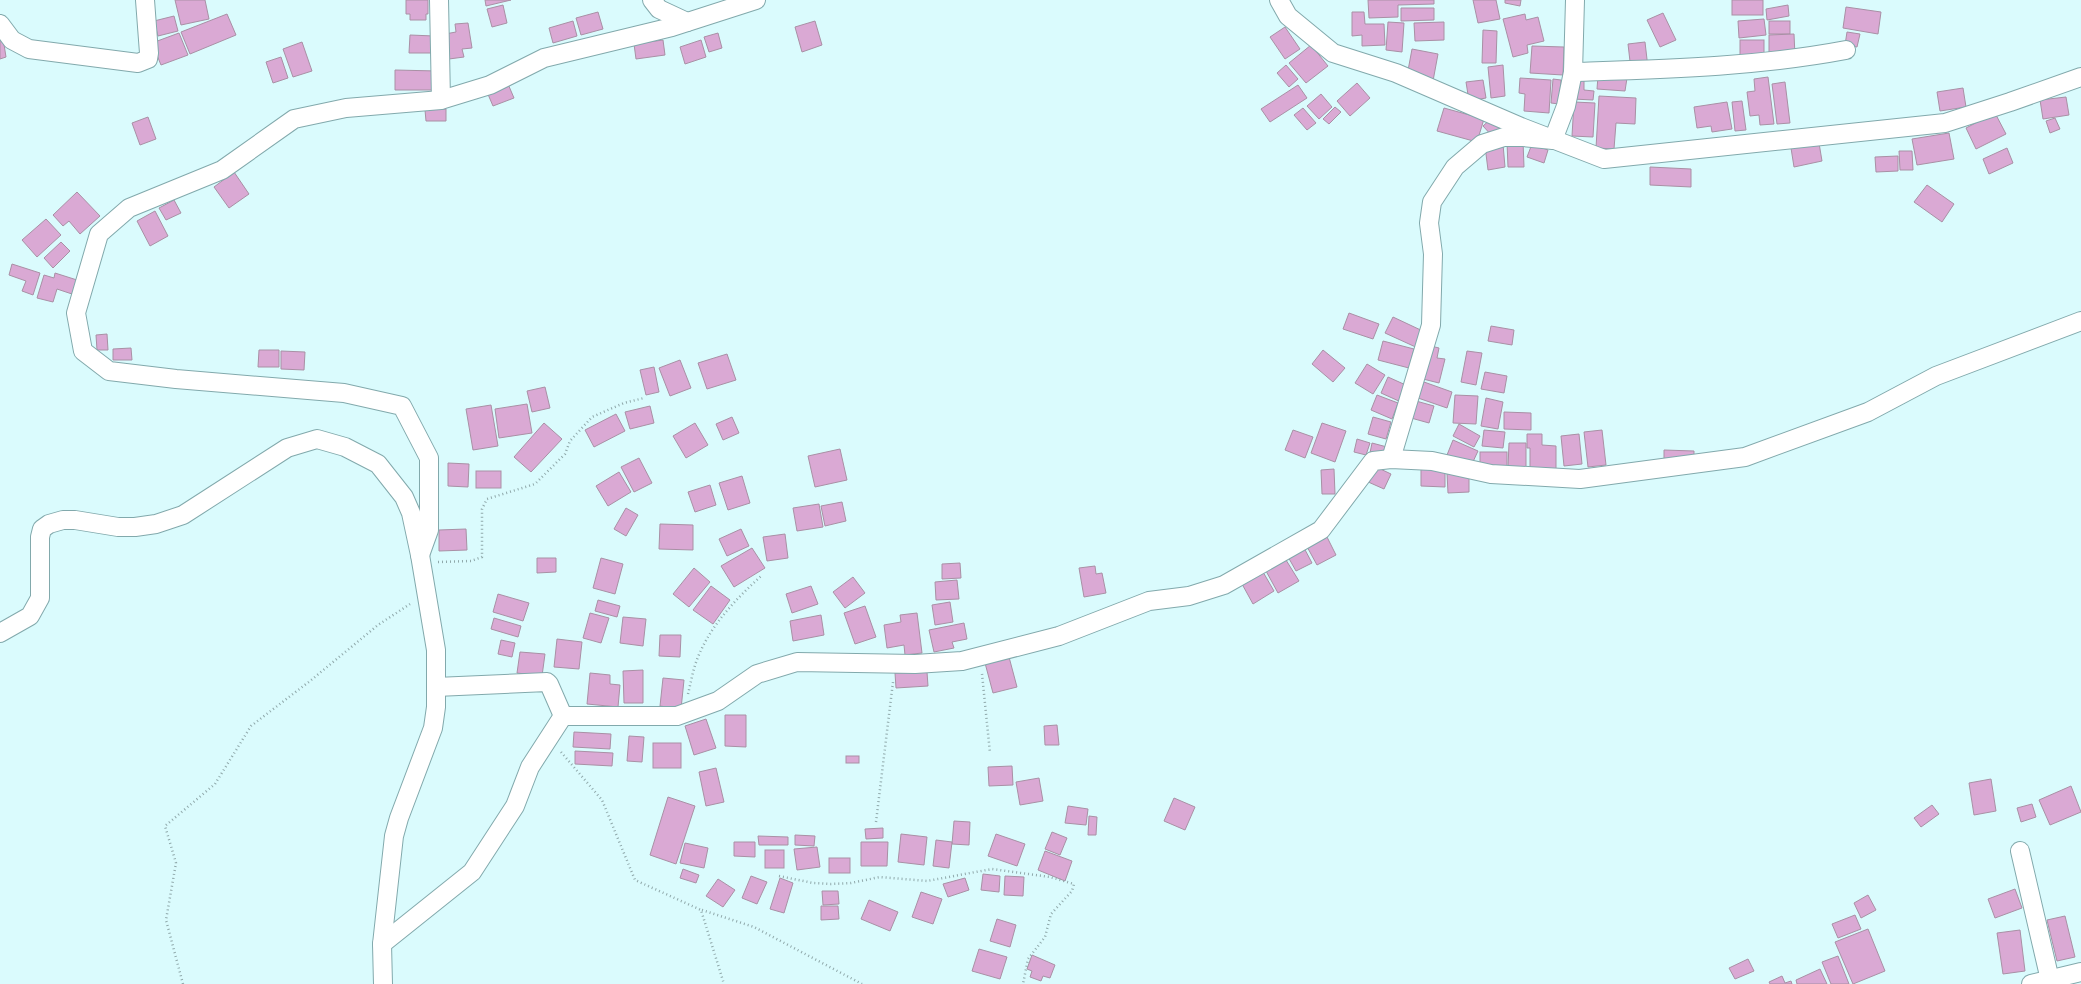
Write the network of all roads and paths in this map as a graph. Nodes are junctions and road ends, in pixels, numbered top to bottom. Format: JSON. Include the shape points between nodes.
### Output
{"nodes":[{"id":1,"x":145,"y":0,"type":"edge"},
{"id":2,"x":439,"y":0,"type":"edge"},
{"id":3,"x":652,"y":0,"type":"edge"},
{"id":4,"x":756,"y":0,"type":"edge"},
{"id":5,"x":1280,"y":0,"type":"edge"},
{"id":6,"x":1575,"y":0,"type":"edge"},
{"id":7,"x":687,"y":22,"type":"junction"},
{"id":8,"x":0,"y":24,"type":"edge"},
{"id":9,"x":1846,"y":50,"type":"dead end"},
{"id":10,"x":1574,"y":72,"type":"junction"},
{"id":11,"x":2081,"y":76,"type":"edge"},
{"id":12,"x":441,"y":100,"type":"junction"},
{"id":13,"x":1553,"y":140,"type":"junction"},
{"id":14,"x":2081,"y":321,"type":"edge"},
{"id":15,"x":644,"y":398,"type":"dead end"},
{"id":16,"x":1391,"y":459,"type":"junction"},
{"id":17,"x":421,"y":559,"type":"junction"},
{"id":18,"x":760,"y":576,"type":"dead end"},
{"id":19,"x":427,"y":593,"type":"junction"},
{"id":20,"x":0,"y":633,"type":"edge"},
{"id":21,"x":981,"y":656,"type":"junction"},
{"id":22,"x":895,"y":664,"type":"junction"},
{"id":23,"x":436,"y":687,"type":"junction"},
{"id":24,"x":683,"y":714,"type":"junction"},
{"id":25,"x":563,"y":716,"type":"junction"},
{"id":26,"x":548,"y":736,"type":"junction"},
{"id":27,"x":990,"y":753,"type":"dead end"},
{"id":28,"x":876,"y":822,"type":"dead end"},
{"id":29,"x":2020,"y":851,"type":"dead end"},
{"id":30,"x":779,"y":876,"type":"dead end"},
{"id":31,"x":701,"y":910,"type":"junction"},
{"id":32,"x":382,"y":944,"type":"junction"},
{"id":33,"x":2081,"y":972,"type":"edge"},
{"id":34,"x":2050,"y":980,"type":"junction"},
{"id":35,"x":183,"y":984,"type":"edge"},
{"id":36,"x":383,"y":984,"type":"edge"},
{"id":37,"x":724,"y":984,"type":"edge"},
{"id":38,"x":862,"y":984,"type":"edge"},
{"id":39,"x":1024,"y":984,"type":"edge"},
{"id":40,"x":2031,"y":984,"type":"edge"}],
"edges":[{"from":1,"to":8,"type":"street","via":[[149,53],[148,59],[138,63],[29,49],[12,40]]},
{"from":2,"to":12,"type":"street"},
{"from":3,"to":7,"type":"street","via":[[659,9]]},
{"from":4,"to":7,"type":"street"},
{"from":5,"to":13,"type":"street","via":[[1288,16],[1333,52],[1396,73]]},
{"from":6,"to":10,"type":"street"},
{"from":7,"to":12,"type":"street","via":[[544,58],[490,85]]},
{"from":9,"to":10,"type":"street","via":[[1771,63]]},
{"from":10,"to":13,"type":"street","via":[[1566,106]]},
{"from":11,"to":13,"type":"street","via":[[1945,123],[1604,159]]},
{"from":12,"to":17,"type":"street","via":[[346,108],[294,119],[222,170],[129,208],[99,234],[76,313],[83,351],[109,371],[344,393],[402,406],[429,458],[429,530]]},
{"from":13,"to":16,"type":"street","via":[[1504,137],[1482,144],[1455,167],[1432,202],[1429,222],[1433,254],[1431,325]]},
{"from":14,"to":16,"type":"street","via":[[1936,376],[1868,412],[1745,457],[1580,479],[1491,474],[1432,461]]},
{"from":15,"to":17,"type":"path","via":[[624,403],[592,417],[570,441],[564,454],[535,484],[487,499],[482,510],[482,557],[471,561]]},
{"from":16,"to":21,"type":"street","via":[[1373,461],[1321,530],[1224,584],[1189,596],[1149,601],[1059,636]]},
{"from":17,"to":19,"type":"street"},
{"from":17,"to":20,"type":"street","via":[[411,513],[404,497],[378,464],[345,447],[317,440],[287,448],[183,515],[156,524],[118,527],[69,520],[49,524],[42,529],[40,537],[40,598],[30,616]]},
{"from":18,"to":24,"type":"path","via":[[721,617],[706,640],[697,658]]},
{"from":19,"to":23,"type":"street","via":[[436,650]]},
{"from":19,"to":35,"type":"path","via":[[378,625],[251,726],[215,784],[165,826],[176,862],[166,920]]},
{"from":21,"to":22,"type":"street","via":[[962,660]]},
{"from":21,"to":27,"type":"path"},
{"from":22,"to":24,"type":"street","via":[[797,662],[757,674],[718,701]]},
{"from":22,"to":28,"type":"path"},
{"from":23,"to":25,"type":"street","via":[[546,682],[550,684]]},
{"from":23,"to":32,"type":"street","via":[[433,728],[394,836]]},
{"from":24,"to":25,"type":"street"},
{"from":25,"to":26,"type":"street"},
{"from":26,"to":31,"type":"path","via":[[602,800],[635,880]]},
{"from":26,"to":32,"type":"street","via":[[530,767],[515,806],[472,872]]},
{"from":29,"to":34,"type":"street"},
{"from":30,"to":39,"type":"path","via":[[831,884],[880,877],[927,881],[992,869],[1050,877],[1074,884],[1072,891],[1051,914],[1045,937],[1028,959]]},
{"from":31,"to":37,"type":"path"},
{"from":31,"to":38,"type":"path","via":[[754,927]]},
{"from":32,"to":36,"type":"street"},
{"from":33,"to":34,"type":"street"},
{"from":34,"to":40,"type":"street"}]}
